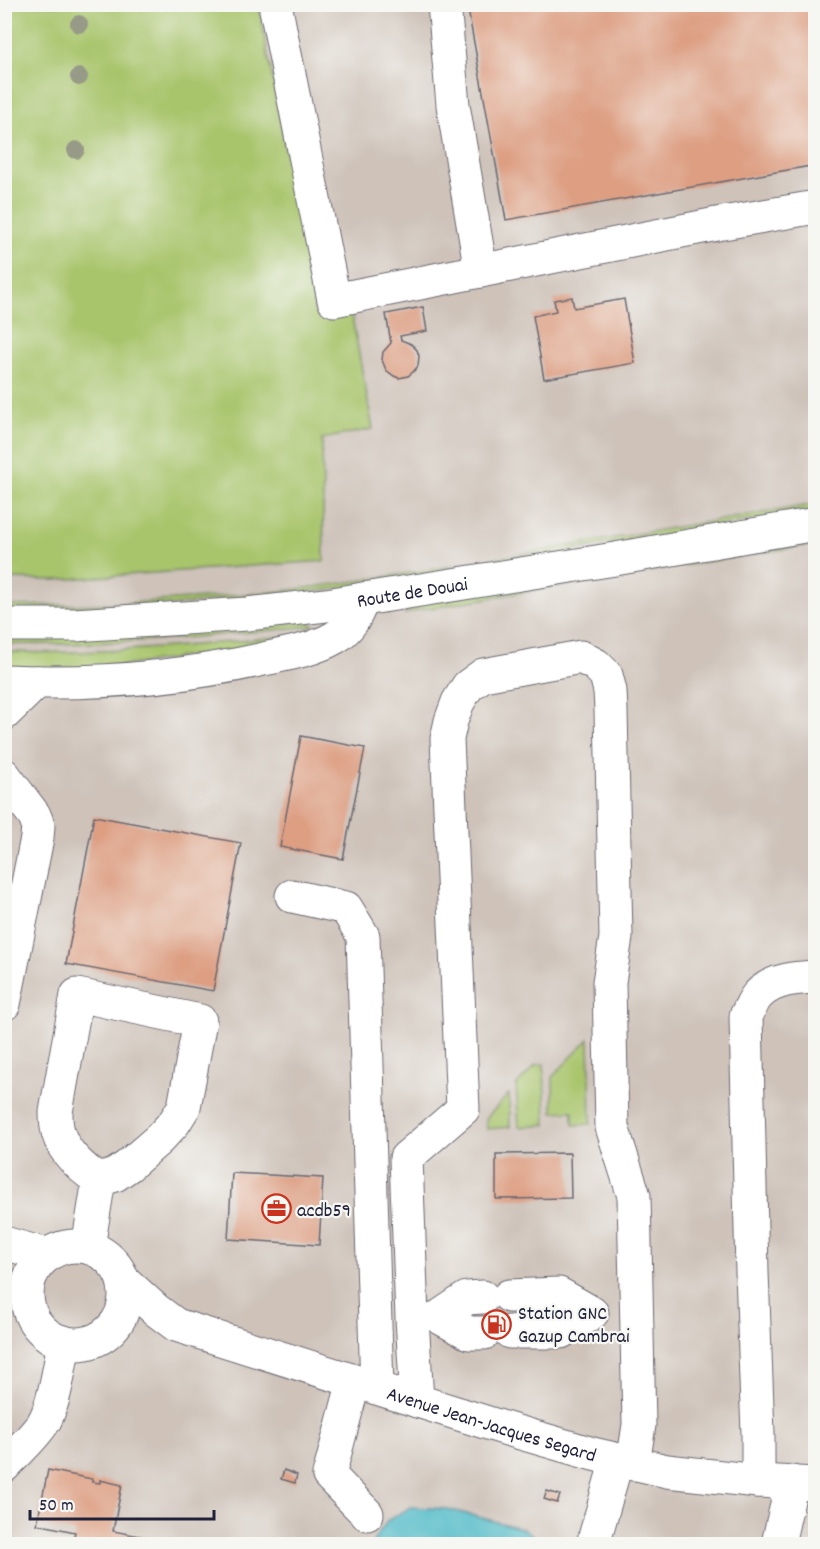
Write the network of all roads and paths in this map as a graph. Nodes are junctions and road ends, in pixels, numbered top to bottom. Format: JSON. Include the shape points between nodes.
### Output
{"nodes":[{"id":1,"x":275,"y":4,"type":"edge"},
{"id":2,"x":444,"y":4,"type":"edge"},
{"id":3,"x":816,"y":207,"type":"edge"},
{"id":4,"x":481,"y":271,"type":"junction"},
{"id":5,"x":816,"y":524,"type":"edge"},
{"id":6,"x":363,"y":599,"type":"junction"},
{"id":7,"x":4,"y":626,"type":"edge"},
{"id":8,"x":4,"y":681,"type":"edge"},
{"id":9,"x":37,"y":682,"type":"junction"},
{"id":10,"x":4,"y":714,"type":"edge"},
{"id":11,"x":4,"y":775,"type":"edge"},
{"id":12,"x":292,"y":896,"type":"dead end"},
{"id":13,"x":816,"y":977,"type":"edge"},
{"id":14,"x":4,"y":1004,"type":"edge"},
{"id":15,"x":99,"y":1180,"type":"junction"},
{"id":16,"x":4,"y":1243,"type":"edge"},
{"id":17,"x":88,"y":1247,"type":"junction"},
{"id":18,"x":46,"y":1255,"type":"junction"},
{"id":19,"x":124,"y":1281,"type":"junction"},
{"id":20,"x":16,"y":1284,"type":"edge"},
{"id":21,"x":637,"y":1315,"type":"junction"},
{"id":22,"x":425,"y":1318,"type":"junction"},
{"id":23,"x":176,"y":1325,"type":"junction"},
{"id":24,"x":106,"y":1334,"type":"junction"},
{"id":25,"x":64,"y":1342,"type":"junction"},
{"id":26,"x":365,"y":1385,"type":"junction"},
{"id":27,"x":417,"y":1401,"type":"junction"},
{"id":28,"x":625,"y":1462,"type":"junction"},
{"id":29,"x":4,"y":1466,"type":"edge"},
{"id":30,"x":758,"y":1480,"type":"junction"},
{"id":31,"x":804,"y":1483,"type":"edge"},
{"id":32,"x":367,"y":1514,"type":"dead end"},
{"id":33,"x":593,"y":1545,"type":"edge"},
{"id":34,"x":778,"y":1545,"type":"edge"}],
"edges":[{"from":1,"to":4,"type":"street","via":[[334,300]]},
{"from":2,"to":4,"type":"street","via":[[453,105]]},
{"from":3,"to":4,"type":"street"},
{"from":5,"to":6,"type":"street","name":"Route de Douai"},
{"from":6,"to":7,"type":"street","name":"Route de Douai","via":[[247,614]]},
{"from":6,"to":9,"type":"street","via":[[351,625],[343,632],[315,646],[285,654],[174,675]]},
{"from":8,"to":9,"type":"street"},
{"from":9,"to":10,"type":"street"},
{"from":11,"to":14,"type":"street","via":[[38,825]]},
{"from":12,"to":26,"type":"street","via":[[346,909],[363,936]]},
{"from":13,"to":30,"type":"street","via":[[790,978],[769,987],[758,995],[746,1016]]},
{"from":15,"to":15,"type":"street","via":[[128,1166],[174,1123],[183,1107],[200,1021],[77,995],[56,1112],[57,1129],[74,1158]]},
{"from":15,"to":17,"type":"street"},
{"from":16,"to":18,"type":"street"},
{"from":17,"to":18,"type":"street","via":[[67,1246]]},
{"from":17,"to":19,"type":"street","via":[[113,1262]]},
{"from":18,"to":20,"type":"street","via":[[33,1272]]},
{"from":19,"to":23,"type":"street","name":"Avenue Jean-Jacques Segard"},
{"from":19,"to":24,"type":"street","via":[[123,1310]]},
{"from":20,"to":25,"type":"street","via":[[39,1327]]},
{"from":21,"to":22,"type":"street","via":[[497,1315],[469,1333]]},
{"from":21,"to":22,"type":"street","via":[[633,1196],[612,1127],[609,981],[616,937],[610,691],[606,675],[581,657],[483,675],[468,686],[451,721],[447,739],[463,1109],[406,1158]]},
{"from":21,"to":28,"type":"street","via":[[639,1425]]},
{"from":22,"to":27,"type":"street"},
{"from":23,"to":24,"type":"street","name":"Avenue Jean-Jacques Segard"},
{"from":23,"to":26,"type":"street","name":"Avenue Jean-Jacques Segard"},
{"from":24,"to":25,"type":"street","via":[[86,1343]]},
{"from":25,"to":29,"type":"street","via":[[45,1420]]},
{"from":26,"to":27,"type":"street","name":"Avenue Jean-Jacques Segard"},
{"from":26,"to":32,"type":"street","via":[[329,1474]]},
{"from":27,"to":28,"type":"street","name":"Avenue Jean-Jacques Segard"},
{"from":28,"to":30,"type":"street","name":"Avenue Jean-Jacques Segard","via":[[667,1471]]},
{"from":28,"to":33,"type":"street"},
{"from":30,"to":31,"type":"street","name":"Avenue Jean-Jacques Segard"},
{"from":31,"to":34,"type":"street"}]}
